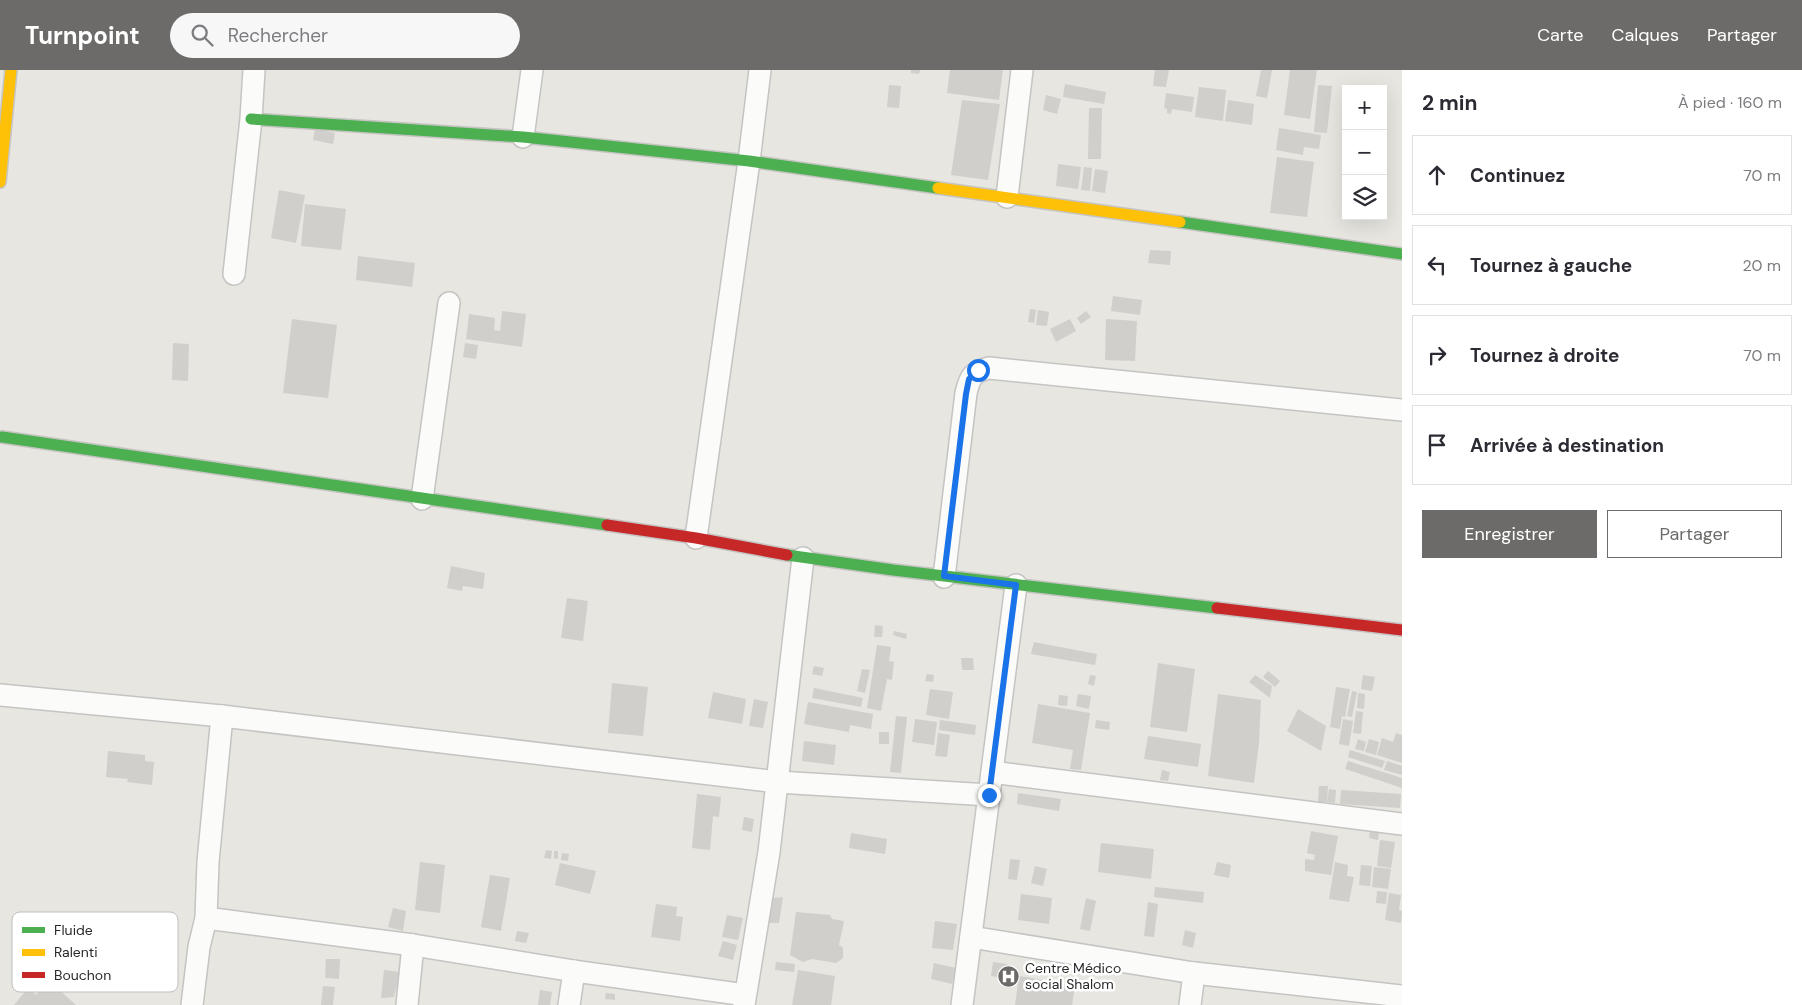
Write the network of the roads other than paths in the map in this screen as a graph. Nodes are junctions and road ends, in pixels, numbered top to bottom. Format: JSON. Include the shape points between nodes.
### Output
{"nodes":[{"id":1,"x":11,"y":70,"type":"edge"},
{"id":2,"x":254,"y":70,"type":"edge"},
{"id":3,"x":532,"y":70,"type":"edge"},
{"id":4,"x":760,"y":70,"type":"edge"},
{"id":5,"x":1022,"y":70,"type":"edge"},
{"id":6,"x":251,"y":119,"type":"junction"},
{"id":7,"x":523,"y":137,"type":"junction"},
{"id":8,"x":749,"y":161,"type":"junction"},
{"id":9,"x":0,"y":182,"type":"edge"},
{"id":10,"x":1007,"y":197,"type":"junction"},
{"id":11,"x":1402,"y":254,"type":"edge"},
{"id":12,"x":234,"y":274,"type":"dead end"},
{"id":13,"x":450,"y":302,"type":"dead end"},
{"id":14,"x":1402,"y":410,"type":"edge"},
{"id":15,"x":2,"y":436,"type":"edge"},
{"id":16,"x":422,"y":499,"type":"junction"},
{"id":17,"x":696,"y":538,"type":"junction"},
{"id":18,"x":803,"y":558,"type":"junction"},
{"id":19,"x":944,"y":576,"type":"junction"},
{"id":20,"x":1016,"y":585,"type":"junction"},
{"id":21,"x":1402,"y":630,"type":"edge"},
{"id":22,"x":0,"y":695,"type":"edge"},
{"id":23,"x":222,"y":716,"type":"junction"},
{"id":24,"x":992,"y":772,"type":"junction"},
{"id":25,"x":778,"y":782,"type":"junction"},
{"id":26,"x":989,"y":795,"type":"junction"},
{"id":27,"x":1402,"y":824,"type":"edge"},
{"id":28,"x":206,"y":918,"type":"junction"},
{"id":29,"x":971,"y":937,"type":"junction"},
{"id":30,"x":413,"y":946,"type":"junction"},
{"id":31,"x":574,"y":971,"type":"junction"},
{"id":32,"x":1194,"y":973,"type":"junction"},
{"id":33,"x":1402,"y":996,"type":"edge"},
{"id":34,"x":744,"y":1000,"type":"edge"},
{"id":35,"x":192,"y":1005,"type":"edge"},
{"id":36,"x":407,"y":1005,"type":"edge"},
{"id":37,"x":570,"y":1005,"type":"edge"},
{"id":38,"x":962,"y":1005,"type":"edge"},
{"id":39,"x":1190,"y":1005,"type":"edge"}],
"edges":[{"from":1,"to":9,"type":"street"},
{"from":2,"to":6,"type":"street"},
{"from":3,"to":7,"type":"street"},
{"from":4,"to":8,"type":"street"},
{"from":5,"to":10,"type":"street"},
{"from":6,"to":7,"type":"street"},
{"from":6,"to":12,"type":"street"},
{"from":7,"to":8,"type":"street"},
{"from":8,"to":10,"type":"street"},
{"from":8,"to":17,"type":"street"},
{"from":10,"to":11,"type":"street"},
{"from":13,"to":16,"type":"street"},
{"from":14,"to":19,"type":"street","via":[[998,368],[978,370],[969,379],[966,394]]},
{"from":15,"to":16,"type":"street"},
{"from":16,"to":17,"type":"street"},
{"from":17,"to":18,"type":"street"},
{"from":18,"to":19,"type":"street"},
{"from":18,"to":25,"type":"street"},
{"from":19,"to":20,"type":"street"},
{"from":20,"to":21,"type":"street"},
{"from":20,"to":24,"type":"street"},
{"from":22,"to":23,"type":"street"},
{"from":23,"to":25,"type":"street"},
{"from":23,"to":28,"type":"street"},
{"from":24,"to":26,"type":"street"},
{"from":24,"to":27,"type":"street"},
{"from":25,"to":26,"type":"street"},
{"from":25,"to":34,"type":"street"},
{"from":26,"to":29,"type":"street"},
{"from":28,"to":30,"type":"street"},
{"from":28,"to":35,"type":"street"},
{"from":29,"to":32,"type":"street"},
{"from":29,"to":38,"type":"street"},
{"from":30,"to":31,"type":"street"},
{"from":30,"to":36,"type":"street"},
{"from":31,"to":34,"type":"street"},
{"from":31,"to":37,"type":"street"},
{"from":32,"to":33,"type":"street"},
{"from":32,"to":39,"type":"street"}]}
